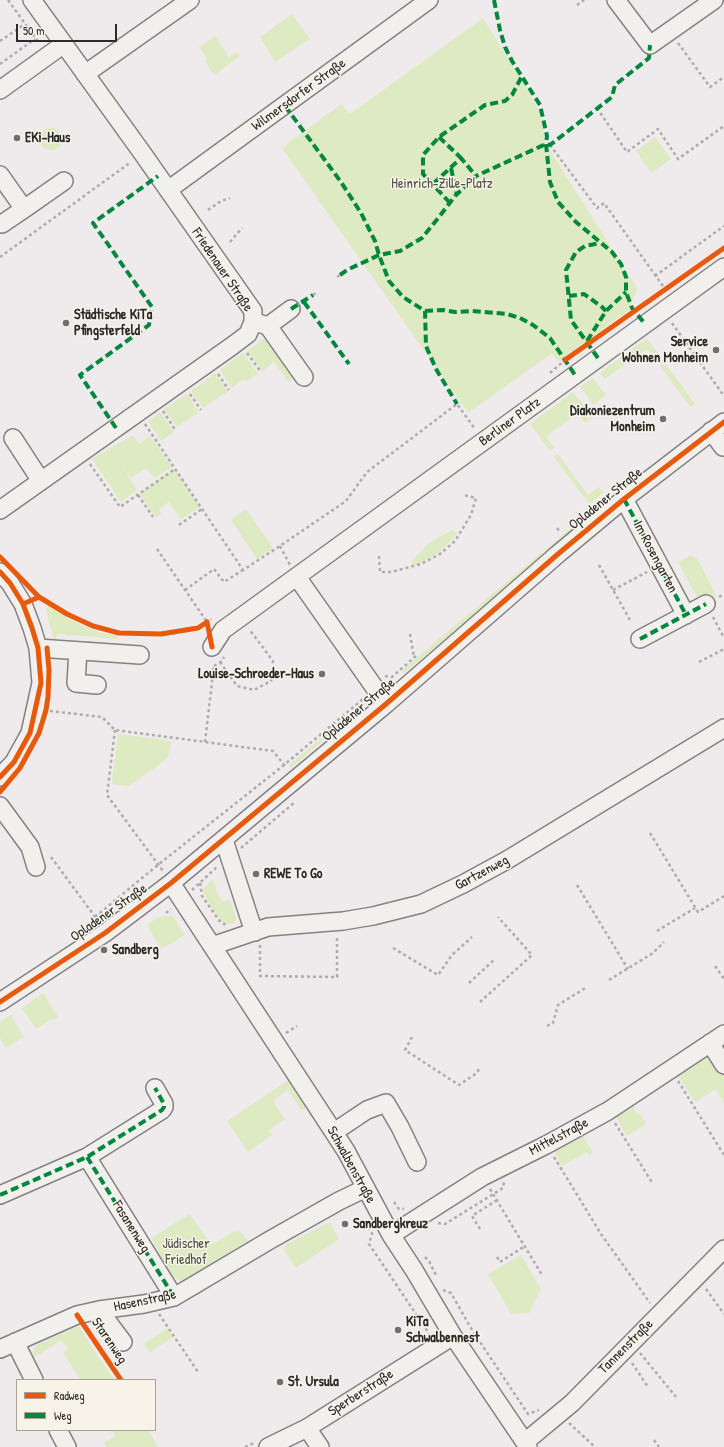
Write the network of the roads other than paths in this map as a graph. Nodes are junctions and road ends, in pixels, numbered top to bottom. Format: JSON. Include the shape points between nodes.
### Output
{"nodes":[{"id":1,"x":32,"y":0,"type":"edge"},
{"id":2,"x":190,"y":0,"type":"edge"},
{"id":3,"x":430,"y":0,"type":"edge"},
{"id":4,"x":616,"y":0,"type":"edge"},
{"id":5,"x":714,"y":0,"type":"edge"},
{"id":6,"x":64,"y":44,"type":"junction"},
{"id":7,"x":85,"y":74,"type":"junction"},
{"id":8,"x":0,"y":90,"type":"edge"},
{"id":9,"x":0,"y":175,"type":"edge"},
{"id":10,"x":64,"y":181,"type":"dead end"},
{"id":11,"x":168,"y":190,"type":"junction"},
{"id":12,"x":24,"y":209,"type":"junction"},
{"id":13,"x":2,"y":224,"type":"dead end"},
{"id":14,"x":724,"y":267,"type":"edge"},
{"id":15,"x":291,"y":309,"type":"dead end"},
{"id":16,"x":261,"y":324,"type":"junction"},
{"id":17,"x":304,"y":377,"type":"dead end"},
{"id":18,"x":717,"y":426,"type":"edge"},
{"id":19,"x":12,"y":438,"type":"dead end"},
{"id":20,"x":724,"y":447,"type":"edge"},
{"id":21,"x":41,"y":482,"type":"junction"},
{"id":22,"x":624,"y":499,"type":"junction"},
{"id":23,"x":0,"y":510,"type":"edge"},
{"id":24,"x":0,"y":572,"type":"edge"},
{"id":25,"x":297,"y":576,"type":"junction"},
{"id":26,"x":706,"y":604,"type":"dead end"},
{"id":27,"x":686,"y":615,"type":"junction"},
{"id":28,"x":640,"y":640,"type":"dead end"},
{"id":29,"x":38,"y":648,"type":"junction"},
{"id":30,"x":78,"y":651,"type":"junction"},
{"id":31,"x":219,"y":651,"type":"road end"},
{"id":32,"x":140,"y":655,"type":"dead end"},
{"id":33,"x":97,"y":685,"type":"dead end"},
{"id":34,"x":386,"y":704,"type":"junction"},
{"id":35,"x":724,"y":728,"type":"edge"},
{"id":36,"x":0,"y":777,"type":"edge"},
{"id":37,"x":0,"y":806,"type":"edge"},
{"id":38,"x":224,"y":840,"type":"junction"},
{"id":39,"x":36,"y":867,"type":"dead end"},
{"id":40,"x":171,"y":883,"type":"junction"},
{"id":41,"x":255,"y":932,"type":"junction"},
{"id":42,"x":212,"y":946,"type":"junction"},
{"id":43,"x":0,"y":1002,"type":"edge"},
{"id":44,"x":717,"y":1038,"type":"edge"},
{"id":45,"x":724,"y":1065,"type":"edge"},
{"id":46,"x":155,"y":1088,"type":"dead end"},
{"id":47,"x":334,"y":1132,"type":"junction"},
{"id":48,"x":87,"y":1157,"type":"junction"},
{"id":49,"x":417,"y":1162,"type":"dead end"},
{"id":50,"x":366,"y":1188,"type":"junction"},
{"id":51,"x":0,"y":1195,"type":"edge"},
{"id":52,"x":390,"y":1235,"type":"junction"},
{"id":53,"x":724,"y":1249,"type":"edge"},
{"id":54,"x":174,"y":1297,"type":"junction"},
{"id":55,"x":99,"y":1310,"type":"junction"},
{"id":56,"x":453,"y":1336,"type":"junction"},
{"id":57,"x":15,"y":1342,"type":"junction"},
{"id":58,"x":122,"y":1342,"type":"dead end"},
{"id":59,"x":0,"y":1349,"type":"edge"},
{"id":60,"x":34,"y":1379,"type":"edge"},
{"id":61,"x":308,"y":1428,"type":"junction"},
{"id":62,"x":59,"y":1431,"type":"edge"},
{"id":63,"x":527,"y":1445,"type":"edge"},
{"id":64,"x":67,"y":1447,"type":"edge"},
{"id":65,"x":268,"y":1447,"type":"edge"},
{"id":66,"x":320,"y":1447,"type":"edge"}],
"edges":[{"from":1,"to":6,"type":"street","name":"Friedenauer Straße"},
{"from":2,"to":7,"type":"street"},
{"from":3,"to":11,"type":"street","name":"Wilmersdorfer Straße"},
{"from":4,"to":5,"type":"street","via":[[650,45],[669,31],[698,20]]},
{"from":6,"to":7,"type":"street","name":"Friedenauer Straße"},
{"from":6,"to":8,"type":"street"},
{"from":7,"to":11,"type":"street","name":"Friedenauer Straße"},
{"from":9,"to":12,"type":"street"},
{"from":10,"to":12,"type":"street"},
{"from":11,"to":16,"type":"street","name":"Friedenauer Straße"},
{"from":12,"to":13,"type":"street"},
{"from":14,"to":25,"type":"street","name":"Berliner Platz"},
{"from":15,"to":16,"type":"street"},
{"from":16,"to":17,"type":"street"},
{"from":16,"to":21,"type":"street","name":"Friedenauer Straße"},
{"from":18,"to":20,"type":"street"},
{"from":18,"to":22,"type":"street","name":"Opladener Straße"},
{"from":19,"to":21,"type":"street"},
{"from":21,"to":23,"type":"street","name":"Friedenauer Straße"},
{"from":22,"to":27,"type":"street","name":"Im Rosengarten"},
{"from":22,"to":34,"type":"street","name":"Opladener Straße"},
{"from":24,"to":29,"type":"street","via":[[28,598]]},
{"from":25,"to":31,"type":"street","name":"Berliner Platz","via":[[223,630]]},
{"from":25,"to":34,"type":"street"},
{"from":26,"to":27,"type":"street"},
{"from":27,"to":28,"type":"street"},
{"from":29,"to":30,"type":"street"},
{"from":29,"to":36,"type":"street","via":[[40,683],[30,733],[14,762]]},
{"from":30,"to":32,"type":"street"},
{"from":30,"to":33,"type":"street","via":[[70,683]]},
{"from":34,"to":38,"type":"street","name":"Opladener Straße"},
{"from":35,"to":41,"type":"street","name":"Gartzenweg","via":[[507,860],[420,904],[338,922],[268,927]]},
{"from":37,"to":39,"type":"street","via":[[30,847]]},
{"from":38,"to":40,"type":"street","name":"Opladener Straße"},
{"from":38,"to":41,"type":"street"},
{"from":40,"to":42,"type":"street","name":"Schwalbenstraße"},
{"from":40,"to":43,"type":"street","name":"Opladener Straße","via":[[106,931]]},
{"from":41,"to":42,"type":"street","name":"Gartzenweg"},
{"from":42,"to":47,"type":"street","name":"Schwalbenstraße"},
{"from":44,"to":45,"type":"street"},
{"from":44,"to":52,"type":"street","name":"Mittelstraße","via":[[608,1111],[482,1177]]},
{"from":46,"to":48,"type":"street","via":[[164,1104],[162,1110]]},
{"from":47,"to":49,"type":"street","via":[[368,1110],[386,1103]]},
{"from":47,"to":50,"type":"street","name":"Schwalbenstraße"},
{"from":48,"to":51,"type":"street"},
{"from":48,"to":54,"type":"street","name":"Fasanenweg"},
{"from":50,"to":52,"type":"street","name":"Schwalbenstraße"},
{"from":50,"to":54,"type":"street","name":"Hasenstraße","via":[[270,1240]]},
{"from":52,"to":56,"type":"street","name":"Schwalbenstraße"},
{"from":53,"to":63,"type":"street","name":"Tannenstraße"},
{"from":54,"to":55,"type":"street","name":"Hasenstraße"},
{"from":55,"to":57,"type":"street","name":"Hasenstraße","via":[[77,1315]]},
{"from":55,"to":58,"type":"street"},
{"from":56,"to":61,"type":"street","name":"Sperberstraße"},
{"from":56,"to":63,"type":"street","name":"Schwalbenstraße"},
{"from":57,"to":59,"type":"street","name":"Hasenstraße"},
{"from":57,"to":60,"type":"street"},
{"from":61,"to":65,"type":"street","name":"Sperberstraße"},
{"from":61,"to":66,"type":"street"},
{"from":62,"to":64,"type":"street"}]}
